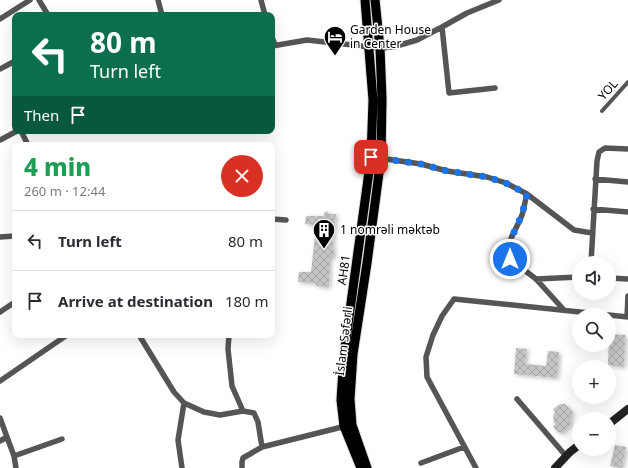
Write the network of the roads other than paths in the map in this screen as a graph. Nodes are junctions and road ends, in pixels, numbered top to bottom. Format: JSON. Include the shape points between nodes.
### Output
{"nodes":[{"id":1,"x":30,"y":0,"type":"edge"},
{"id":2,"x":39,"y":0,"type":"edge"},
{"id":3,"x":158,"y":0,"type":"edge"},
{"id":4,"x":261,"y":0,"type":"edge"},
{"id":5,"x":365,"y":0,"type":"edge"},
{"id":6,"x":375,"y":0,"type":"edge"},
{"id":7,"x":499,"y":0,"type":"edge"},
{"id":8,"x":46,"y":12,"type":"edge"},
{"id":9,"x":161,"y":12,"type":"edge"},
{"id":10,"x":264,"y":12,"type":"edge"},
{"id":11,"x":0,"y":19,"type":"edge"},
{"id":12,"x":442,"y":27,"type":"junction"},
{"id":13,"x":275,"y":46,"type":"edge"},
{"id":14,"x":370,"y":48,"type":"junction"},
{"id":15,"x":380,"y":48,"type":"junction"},
{"id":16,"x":12,"y":63,"type":"edge"},
{"id":17,"x":0,"y":68,"type":"edge"},
{"id":18,"x":628,"y":82,"type":"edge"},
{"id":19,"x":495,"y":88,"type":"dead end"},
{"id":20,"x":602,"y":111,"type":"dead end"},
{"id":21,"x":12,"y":133,"type":"edge"},
{"id":22,"x":0,"y":139,"type":"edge"},
{"id":23,"x":628,"y":150,"type":"edge"},
{"id":24,"x":371,"y":157,"type":"junction"},
{"id":25,"x":381,"y":158,"type":"junction"},
{"id":26,"x":595,"y":179,"type":"junction"},
{"id":27,"x":628,"y":182,"type":"edge"},
{"id":28,"x":527,"y":194,"type":"junction"},
{"id":29,"x":593,"y":209,"type":"junction"},
{"id":30,"x":628,"y":212,"type":"edge"},
{"id":31,"x":275,"y":219,"type":"edge"},
{"id":32,"x":286,"y":220,"type":"dead end"},
{"id":33,"x":592,"y":233,"type":"junction"},
{"id":34,"x":12,"y":236,"type":"edge"},
{"id":35,"x":0,"y":237,"type":"edge"},
{"id":36,"x":591,"y":256,"type":"edge"},
{"id":37,"x":572,"y":277,"type":"edge"},
{"id":38,"x":616,"y":278,"type":"edge"},
{"id":39,"x":536,"y":279,"type":"junction"},
{"id":40,"x":628,"y":279,"type":"edge"},
{"id":41,"x":628,"y":296,"type":"edge"},
{"id":42,"x":12,"y":304,"type":"edge"},
{"id":43,"x":564,"y":310,"type":"junction"},
{"id":44,"x":0,"y":312,"type":"edge"},
{"id":45,"x":628,"y":317,"type":"edge"},
{"id":46,"x":63,"y":338,"type":"edge"},
{"id":47,"x":141,"y":338,"type":"edge"},
{"id":48,"x":229,"y":338,"type":"edge"},
{"id":49,"x":0,"y":381,"type":"edge"},
{"id":50,"x":518,"y":399,"type":"dead end"},
{"id":51,"x":184,"y":403,"type":"junction"},
{"id":52,"x":628,"y":409,"type":"edge"},
{"id":53,"x":243,"y":411,"type":"junction"},
{"id":54,"x":0,"y":418,"type":"edge"},
{"id":55,"x":616,"y":418,"type":"edge"},
{"id":56,"x":348,"y":426,"type":"junction"},
{"id":57,"x":7,"y":437,"type":"junction"},
{"id":58,"x":62,"y":439,"type":"dead end"},
{"id":59,"x":0,"y":440,"type":"edge"},
{"id":60,"x":262,"y":447,"type":"junction"},
{"id":61,"x":464,"y":447,"type":"junction"},
{"id":62,"x":572,"y":451,"type":"edge"},
{"id":63,"x":14,"y":456,"type":"junction"},
{"id":64,"x":566,"y":456,"type":"junction"},
{"id":65,"x":421,"y":463,"type":"dead end"},
{"id":66,"x":16,"y":468,"type":"edge"},
{"id":67,"x":182,"y":468,"type":"edge"},
{"id":68,"x":242,"y":468,"type":"edge"},
{"id":69,"x":360,"y":468,"type":"edge"},
{"id":70,"x":367,"y":468,"type":"edge"},
{"id":71,"x":476,"y":468,"type":"edge"},
{"id":72,"x":555,"y":468,"type":"edge"}],
"edges":[{"from":1,"to":11,"type":"street"},
{"from":2,"to":8,"type":"street"},
{"from":3,"to":9,"type":"street"},
{"from":4,"to":10,"type":"street"},
{"from":5,"to":14,"type":"highway","name":"AH81"},
{"from":6,"to":15,"type":"highway","name":"İslam Səfərli"},
{"from":7,"to":12,"type":"street","via":[[467,12]]},
{"from":12,"to":15,"type":"street","via":[[417,40]]},
{"from":12,"to":19,"type":"street","via":[[449,93]]},
{"from":13,"to":14,"type":"street","via":[[307,40]]},
{"from":14,"to":15,"type":"street"},
{"from":14,"to":24,"type":"highway","name":"AH81","via":[[374,100]]},
{"from":15,"to":25,"type":"highway","name":"İslam Səfərli"},
{"from":16,"to":17,"type":"street"},
{"from":18,"to":20,"type":"street","name":"YOL"},
{"from":21,"to":22,"type":"street"},
{"from":23,"to":26,"type":"street","via":[[602,149],[599,152]]},
{"from":24,"to":25,"type":"street"},
{"from":24,"to":56,"type":"highway","name":"AH81","via":[[344,354],[341,400]]},
{"from":25,"to":28,"type":"street","via":[[487,177]]},
{"from":25,"to":56,"type":"highway","name":"İslam Səfərli","via":[[353,354]]},
{"from":26,"to":27,"type":"street"},
{"from":26,"to":29,"type":"street"},
{"from":28,"to":33,"type":"street","via":[[574,230]]},
{"from":28,"to":39,"type":"street","via":[[522,216],[509,241],[508,251],[510,259]]},
{"from":29,"to":30,"type":"street"},
{"from":29,"to":33,"type":"street"},
{"from":31,"to":32,"type":"street"},
{"from":33,"to":36,"type":"street"},
{"from":34,"to":35,"type":"street"},
{"from":37,"to":39,"type":"street"},
{"from":38,"to":40,"type":"street"},
{"from":39,"to":43,"type":"street"},
{"from":41,"to":45,"type":"street"},
{"from":42,"to":44,"type":"street"},
{"from":43,"to":45,"type":"street"},
{"from":43,"to":61,"type":"street","via":[[454,299],[433,335],[426,357],[427,377]]},
{"from":46,"to":49,"type":"street"},
{"from":47,"to":51,"type":"street","via":[[174,392]]},
{"from":48,"to":53,"type":"street","via":[[232,386]]},
{"from":50,"to":64,"type":"street"},
{"from":51,"to":53,"type":"street","via":[[220,416]]},
{"from":51,"to":67,"type":"street","via":[[178,440]]},
{"from":52,"to":55,"type":"main road"},
{"from":53,"to":60,"type":"street","via":[[254,413]]},
{"from":54,"to":57,"type":"street"},
{"from":56,"to":60,"type":"street"},
{"from":56,"to":69,"type":"highway","name":"AH81"},
{"from":56,"to":70,"type":"highway","name":"İslam Səfərli"},
{"from":57,"to":59,"type":"street"},
{"from":57,"to":63,"type":"street"},
{"from":58,"to":63,"type":"street"},
{"from":60,"to":68,"type":"street","via":[[243,458]]},
{"from":61,"to":65,"type":"street"},
{"from":61,"to":71,"type":"street"},
{"from":62,"to":64,"type":"main road"},
{"from":63,"to":66,"type":"street"},
{"from":64,"to":72,"type":"main road"}]}
